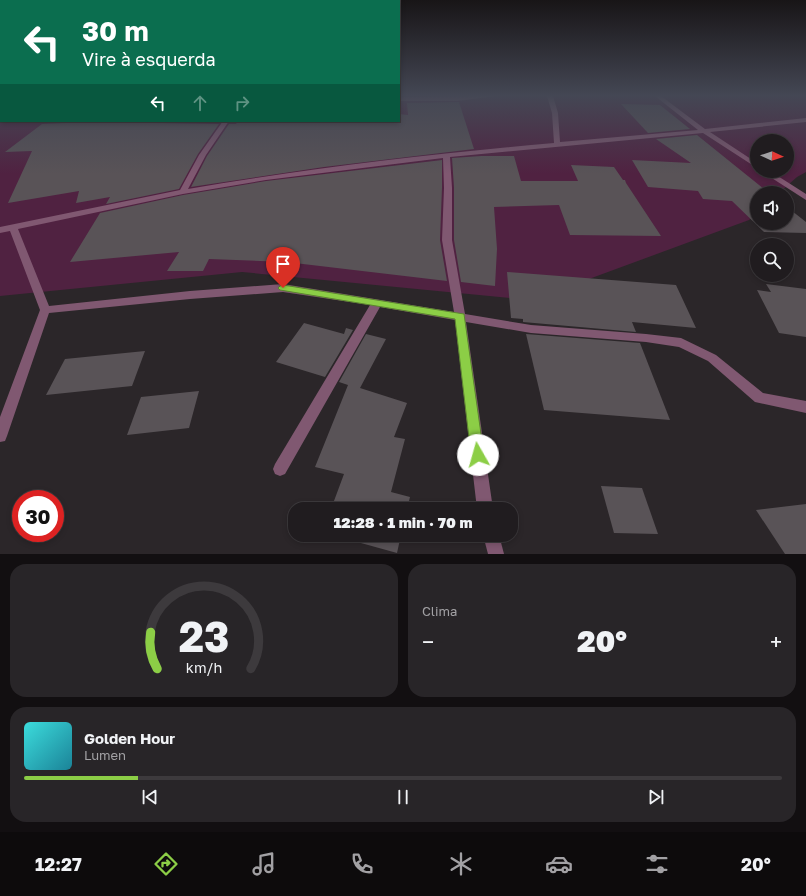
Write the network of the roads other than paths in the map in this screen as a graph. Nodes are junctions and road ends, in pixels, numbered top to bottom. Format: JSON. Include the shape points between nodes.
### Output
{"nodes":[{"id":1,"x":225,"y":122,"type":"edge"},
{"id":2,"x":556,"y":122,"type":"edge"},
{"id":3,"x":691,"y":122,"type":"edge"},
{"id":4,"x":790,"y":122,"type":"edge"},
{"id":5,"x":704,"y":132,"type":"junction"},
{"id":6,"x":557,"y":144,"type":"junction"},
{"id":7,"x":446,"y":156,"type":"junction"},
{"id":8,"x":750,"y":162,"type":"edge"},
{"id":9,"x":775,"y":178,"type":"edge"},
{"id":10,"x":183,"y":192,"type":"junction"},
{"id":11,"x":806,"y":198,"type":"edge"},
{"id":12,"x":13,"y":228,"type":"junction"},
{"id":13,"x":0,"y":230,"type":"edge"},
{"id":14,"x":377,"y":303,"type":"junction"},
{"id":15,"x":45,"y":310,"type":"junction"},
{"id":16,"x":460,"y":316,"type":"junction"},
{"id":17,"x":806,"y":407,"type":"edge"},
{"id":18,"x":0,"y":436,"type":"edge"},
{"id":19,"x":280,"y":469,"type":"dead end"},
{"id":20,"x":484,"y":502,"type":"edge"},
{"id":21,"x":493,"y":542,"type":"edge"},
{"id":22,"x":496,"y":554,"type":"edge"}],
"edges":[{"from":1,"to":10,"type":"street","via":[[196,164]]},
{"from":2,"to":6,"type":"street"},
{"from":3,"to":5,"type":"street"},
{"from":4,"to":5,"type":"street"},
{"from":5,"to":6,"type":"street"},
{"from":5,"to":8,"type":"street"},
{"from":6,"to":7,"type":"street"},
{"from":7,"to":10,"type":"street","via":[[266,178]]},
{"from":7,"to":16,"type":"street","via":[[447,240]]},
{"from":9,"to":11,"type":"street"},
{"from":10,"to":12,"type":"street"},
{"from":12,"to":13,"type":"street"},
{"from":12,"to":15,"type":"street"},
{"from":14,"to":15,"type":"street","via":[[283,288]]},
{"from":14,"to":16,"type":"street"},
{"from":14,"to":19,"type":"street"},
{"from":15,"to":18,"type":"street"},
{"from":16,"to":17,"type":"street","via":[[531,328],[681,343],[712,358],[760,398]]},
{"from":16,"to":20,"type":"street"},
{"from":21,"to":22,"type":"street"}]}
